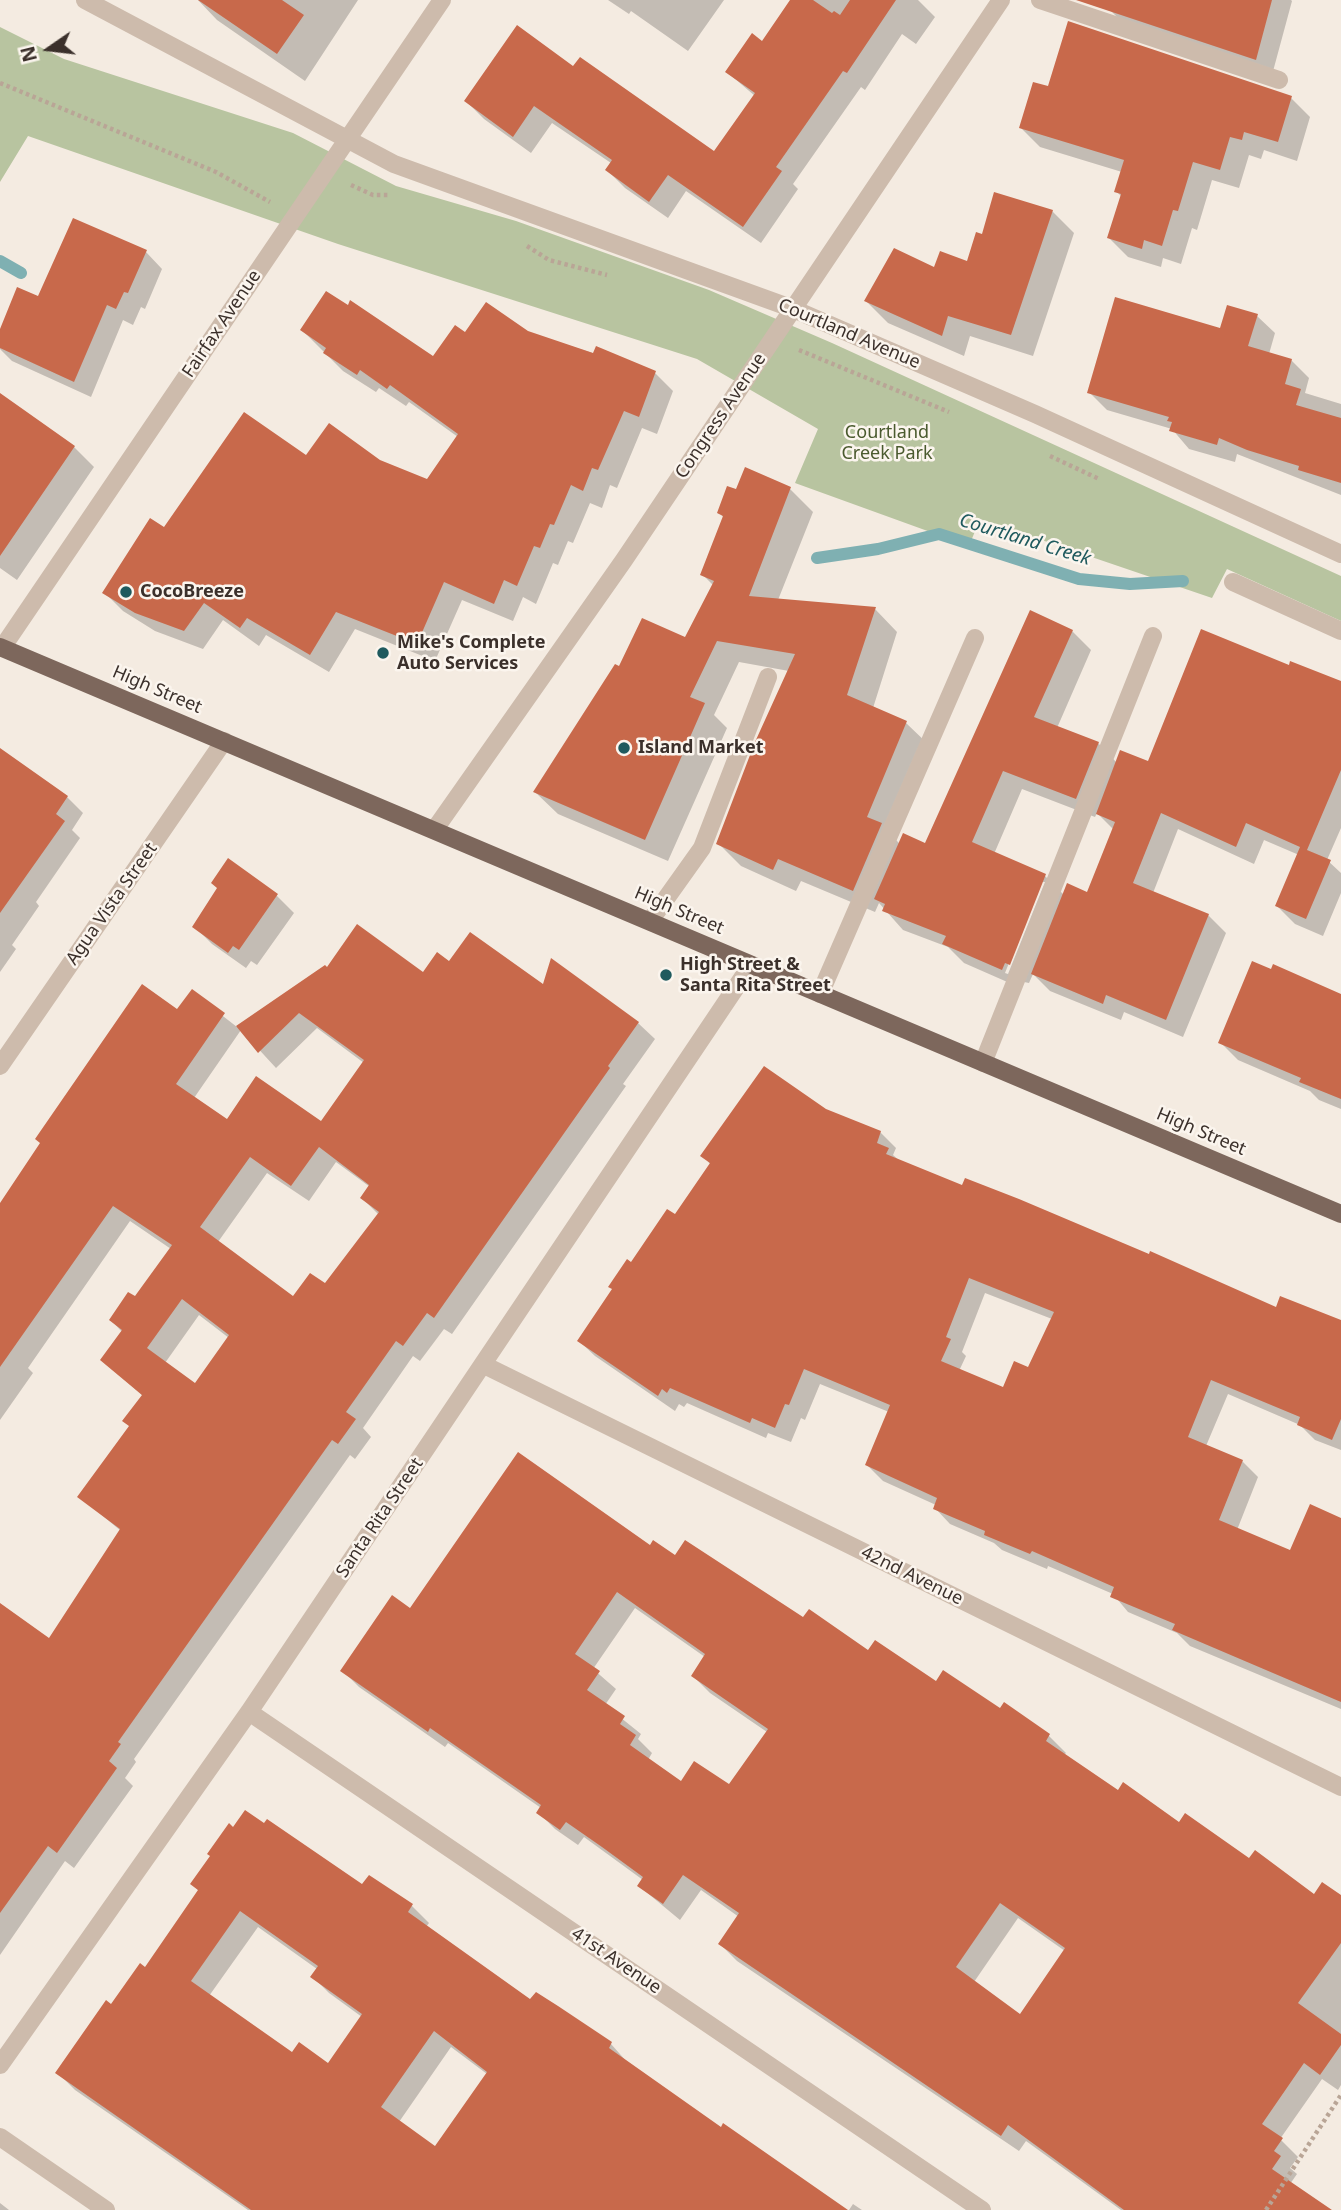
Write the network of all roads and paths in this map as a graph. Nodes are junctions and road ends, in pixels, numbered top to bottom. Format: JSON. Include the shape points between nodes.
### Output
{"nodes":[{"id":1,"x":85,"y":0,"type":"edge"},
{"id":2,"x":442,"y":0,"type":"edge"},
{"id":3,"x":1001,"y":0,"type":"edge"},
{"id":4,"x":1040,"y":0,"type":"edge"},
{"id":5,"x":1279,"y":80,"type":"dead end"},
{"id":6,"x":0,"y":83,"type":"edge"},
{"id":7,"x":346,"y":141,"type":"junction"},
{"id":8,"x":324,"y":172,"type":"junction"},
{"id":9,"x":399,"y":195,"type":"dead end"},
{"id":10,"x":295,"y":216,"type":"junction"},
{"id":11,"x":791,"y":308,"type":"junction"},
{"id":12,"x":772,"y":340,"type":"junction"},
{"id":13,"x":959,"y":415,"type":"dead end"},
{"id":14,"x":1045,"y":454,"type":"dead end"},
{"id":15,"x":1102,"y":480,"type":"dead end"},
{"id":16,"x":1341,"y":554,"type":"edge"},
{"id":17,"x":1233,"y":582,"type":"dead end"},
{"id":18,"x":1341,"y":631,"type":"edge"},
{"id":19,"x":1153,"y":636,"type":"dead end"},
{"id":20,"x":975,"y":638,"type":"dead end"},
{"id":21,"x":1,"y":648,"type":"edge"},
{"id":22,"x":768,"y":677,"type":"dead end"},
{"id":23,"x":224,"y":741,"type":"junction"},
{"id":24,"x":435,"y":829,"type":"junction"},
{"id":25,"x":650,"y":921,"type":"junction"},
{"id":26,"x":751,"y":965,"type":"junction"},
{"id":27,"x":820,"y":994,"type":"junction"},
{"id":28,"x":983,"y":1063,"type":"junction"},
{"id":29,"x":0,"y":1066,"type":"edge"},
{"id":30,"x":1341,"y":1214,"type":"edge"},
{"id":31,"x":484,"y":1365,"type":"junction"},
{"id":32,"x":249,"y":1712,"type":"junction"},
{"id":33,"x":1341,"y":1787,"type":"edge"},
{"id":34,"x":0,"y":2065,"type":"edge"},
{"id":35,"x":1341,"y":2095,"type":"edge"},
{"id":36,"x":0,"y":2137,"type":"edge"},
{"id":37,"x":106,"y":2210,"type":"edge"},
{"id":38,"x":982,"y":2210,"type":"edge"},
{"id":39,"x":1266,"y":2210,"type":"edge"}],
"edges":[{"from":1,"to":7,"type":"street","name":"Courtland Avenue"},
{"from":2,"to":7,"type":"street","name":"Fairfax Avenue"},
{"from":3,"to":11,"type":"street","name":"Congress Avenue"},
{"from":4,"to":5,"type":"street"},
{"from":6,"to":10,"type":"path","via":[[216,172]]},
{"from":7,"to":8,"type":"street","name":"Fairfax Avenue"},
{"from":7,"to":11,"type":"street","name":"Courtland Avenue","via":[[394,164]]},
{"from":8,"to":9,"type":"path","via":[[373,195]]},
{"from":8,"to":10,"type":"street","name":"Fairfax Avenue"},
{"from":10,"to":21,"type":"street","name":"Fairfax Avenue"},
{"from":11,"to":12,"type":"street","name":"Congress Avenue"},
{"from":11,"to":16,"type":"street","name":"Courtland Avenue"},
{"from":12,"to":13,"type":"path"},
{"from":12,"to":24,"type":"street","name":"Congress Avenue"},
{"from":14,"to":15,"type":"path"},
{"from":17,"to":18,"type":"street"},
{"from":19,"to":28,"type":"street"},
{"from":20,"to":27,"type":"street"},
{"from":21,"to":23,"type":"main road","name":"High Street"},
{"from":22,"to":25,"type":"street","via":[[702,848]]},
{"from":23,"to":24,"type":"main road","name":"High Street"},
{"from":23,"to":29,"type":"street","name":"Agua Vista Street"},
{"from":24,"to":25,"type":"main road","name":"High Street"},
{"from":25,"to":26,"type":"main road","name":"High Street"},
{"from":26,"to":27,"type":"main road","name":"High Street"},
{"from":26,"to":31,"type":"street","name":"Santa Rita Street"},
{"from":27,"to":28,"type":"main road","name":"High Street"},
{"from":28,"to":30,"type":"main road","name":"High Street"},
{"from":31,"to":32,"type":"street","name":"Santa Rita Street"},
{"from":31,"to":33,"type":"street","name":"42nd Avenue"},
{"from":32,"to":34,"type":"street","name":"Santa Rita Street"},
{"from":32,"to":38,"type":"street","name":"41st Avenue"},
{"from":35,"to":39,"type":"path"},
{"from":36,"to":37,"type":"street"}]}
